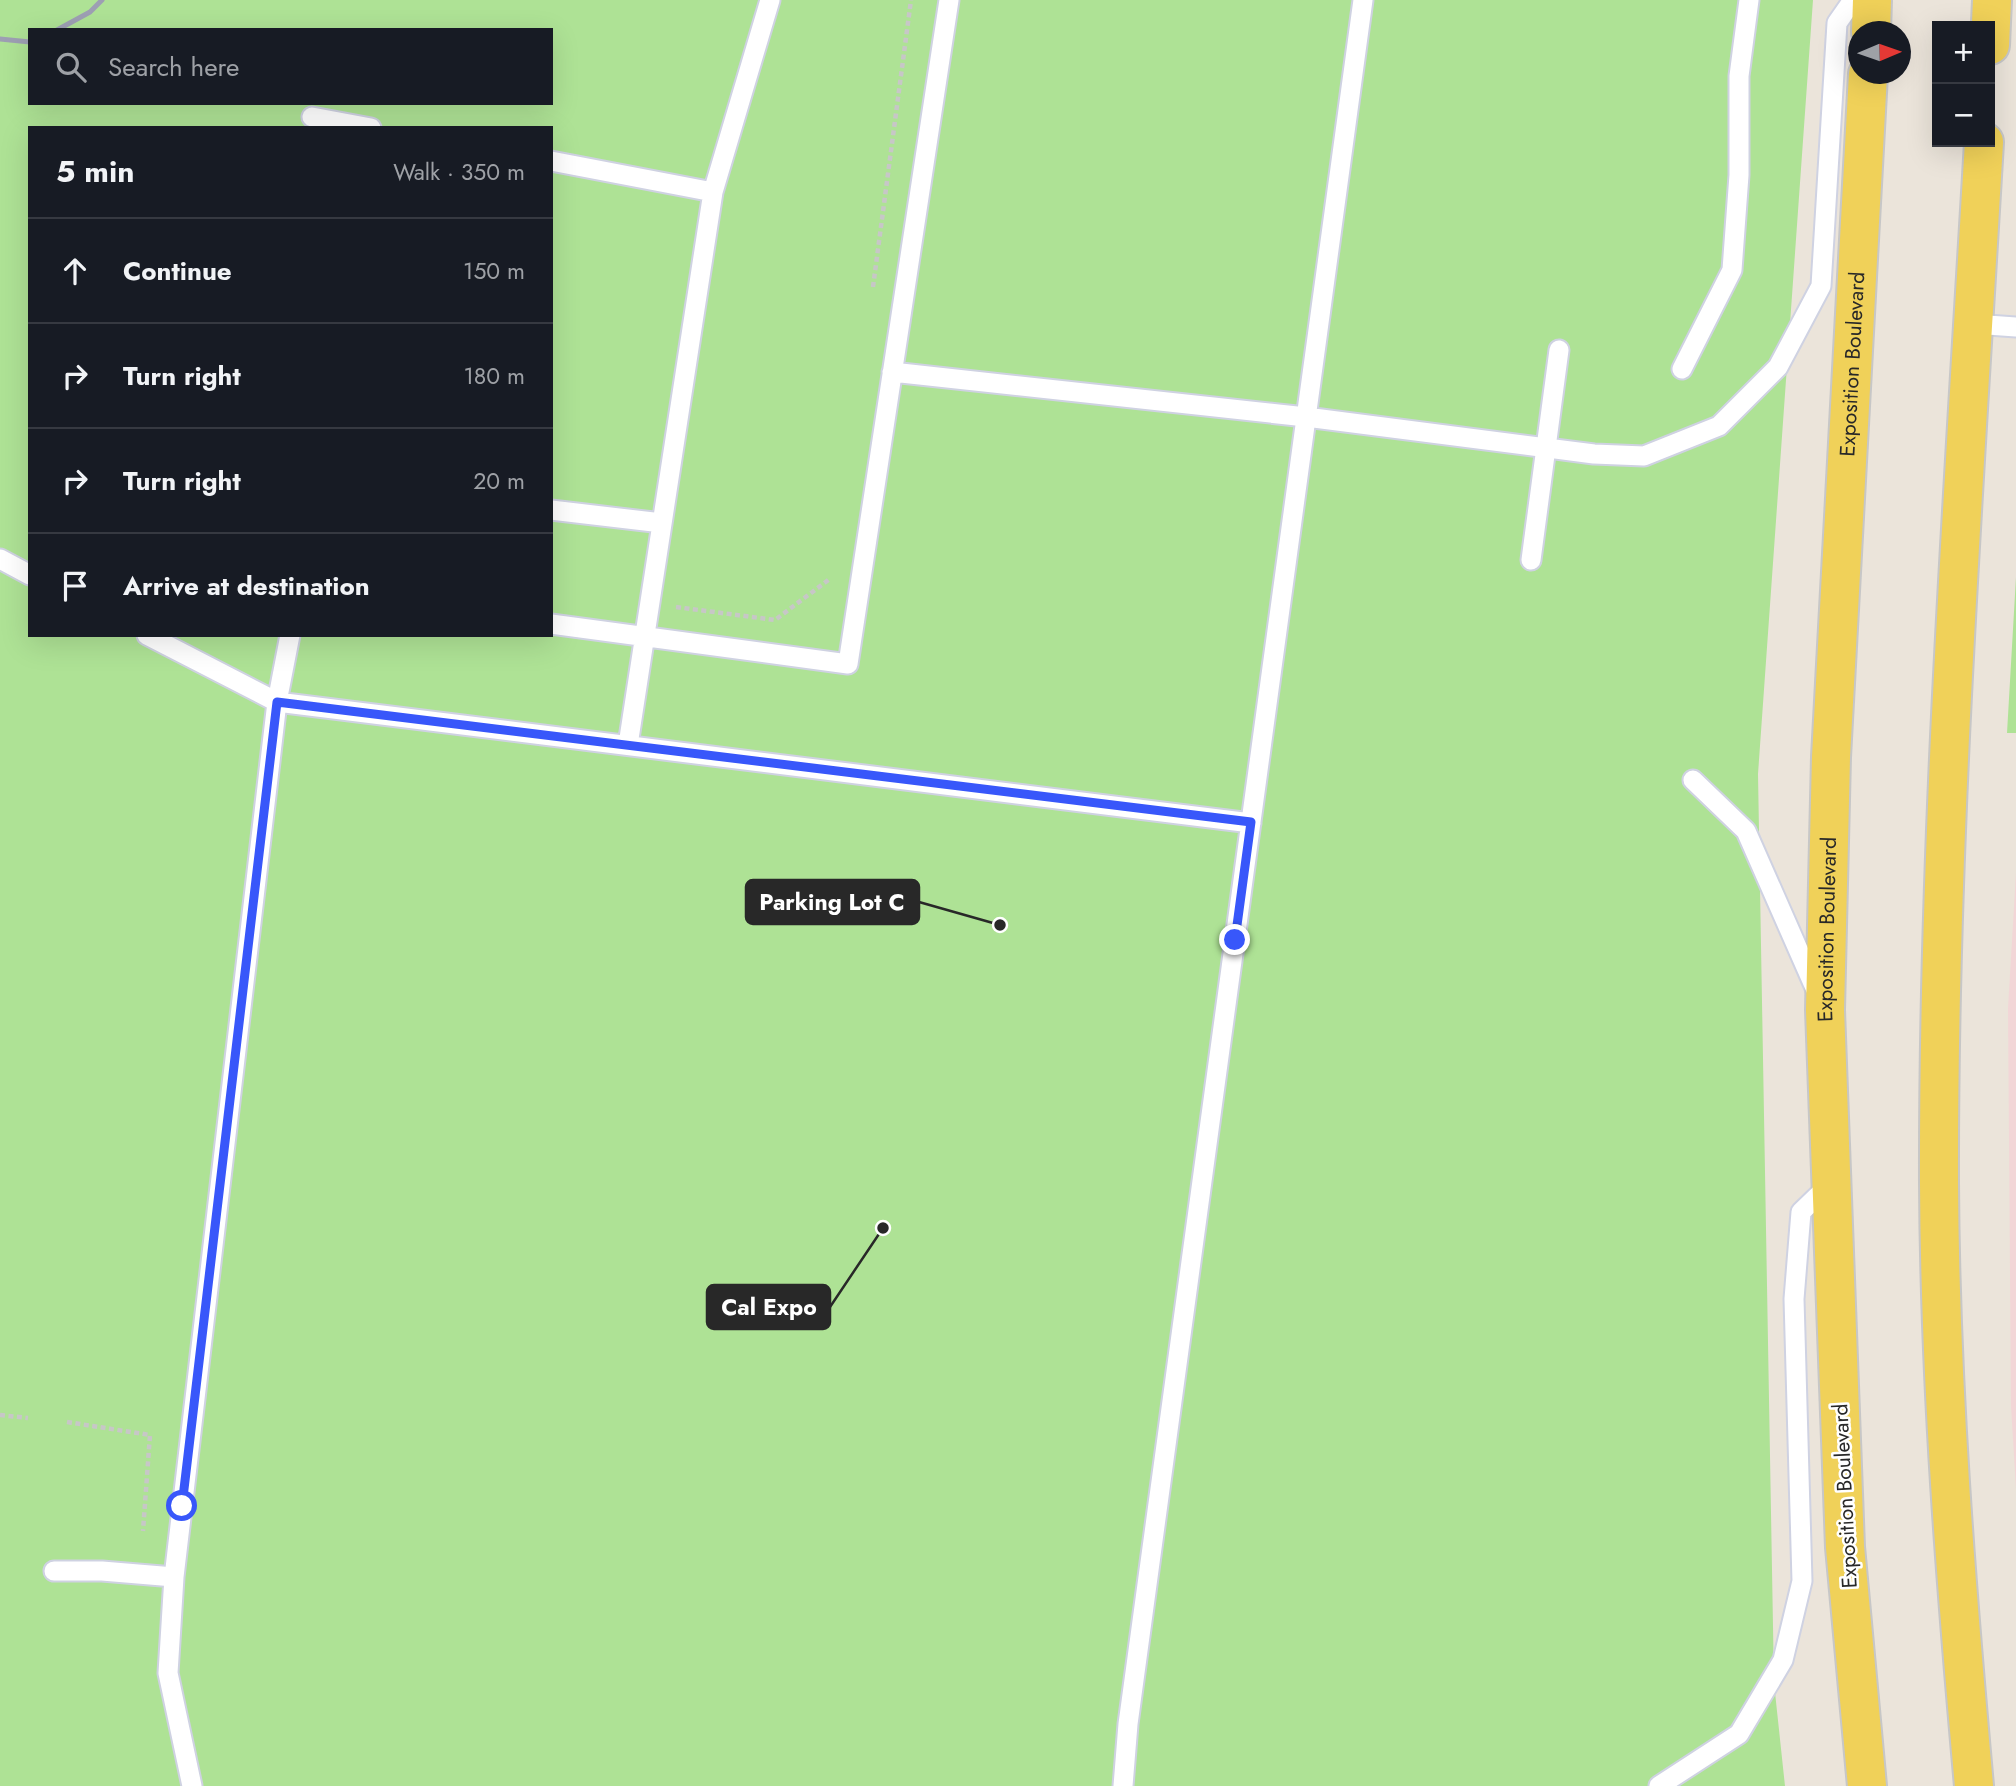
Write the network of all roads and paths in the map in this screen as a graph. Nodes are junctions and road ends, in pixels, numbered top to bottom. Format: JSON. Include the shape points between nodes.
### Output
{"nodes":[{"id":1,"x":770,"y":0,"type":"edge"},
{"id":2,"x":911,"y":0,"type":"edge"},
{"id":3,"x":949,"y":0,"type":"edge"},
{"id":4,"x":1363,"y":0,"type":"edge"},
{"id":5,"x":1749,"y":0,"type":"edge"},
{"id":6,"x":1853,"y":0,"type":"edge"},
{"id":7,"x":1872,"y":0,"type":"edge"},
{"id":8,"x":1992,"y":0,"type":"edge"},
{"id":9,"x":1871,"y":21,"type":"edge"},
{"id":10,"x":1991,"y":21,"type":"edge"},
{"id":11,"x":1867,"y":84,"type":"edge"},
{"id":12,"x":312,"y":117,"type":"dead end"},
{"id":13,"x":360,"y":126,"type":"edge"},
{"id":14,"x":1984,"y":147,"type":"edge"},
{"id":15,"x":553,"y":162,"type":"edge"},
{"id":16,"x":713,"y":192,"type":"junction"},
{"id":17,"x":872,"y":301,"type":"dead end"},
{"id":18,"x":1974,"y":324,"type":"junction"},
{"id":19,"x":2016,"y":327,"type":"edge"},
{"id":20,"x":1559,"y":350,"type":"dead end"},
{"id":21,"x":1682,"y":369,"type":"dead end"},
{"id":22,"x":892,"y":372,"type":"junction"},
{"id":23,"x":1307,"y":417,"type":"junction"},
{"id":24,"x":1545,"y":448,"type":"junction"},
{"id":25,"x":553,"y":510,"type":"edge"},
{"id":26,"x":662,"y":523,"type":"junction"},
{"id":27,"x":0,"y":559,"type":"edge"},
{"id":28,"x":1531,"y":560,"type":"dead end"},
{"id":29,"x":28,"y":574,"type":"edge"},
{"id":30,"x":836,"y":575,"type":"dead end"},
{"id":31,"x":650,"y":603,"type":"junction"},
{"id":32,"x":553,"y":624,"type":"edge"},
{"id":33,"x":645,"y":636,"type":"junction"},
{"id":34,"x":151,"y":637,"type":"edge"},
{"id":35,"x":290,"y":637,"type":"edge"},
{"id":36,"x":277,"y":702,"type":"junction"},
{"id":37,"x":628,"y":745,"type":"junction"},
{"id":38,"x":1693,"y":780,"type":"dead end"},
{"id":39,"x":1251,"y":822,"type":"junction"},
{"id":40,"x":1825,"y":1010,"type":"junction"},
{"id":41,"x":1830,"y":1184,"type":"junction"},
{"id":42,"x":0,"y":1415,"type":"edge"},
{"id":43,"x":28,"y":1418,"type":"dead end"},
{"id":44,"x":67,"y":1422,"type":"dead end"},
{"id":45,"x":143,"y":1531,"type":"dead end"},
{"id":46,"x":54,"y":1571,"type":"dead end"},
{"id":47,"x":174,"y":1577,"type":"junction"},
{"id":48,"x":192,"y":1786,"type":"edge"},
{"id":49,"x":1123,"y":1786,"type":"edge"},
{"id":50,"x":1659,"y":1786,"type":"edge"},
{"id":51,"x":1867,"y":1786,"type":"edge"},
{"id":52,"x":1975,"y":1786,"type":"edge"}],
"edges":[{"from":1,"to":16,"type":"lane"},
{"from":2,"to":17,"type":"path"},
{"from":3,"to":22,"type":"lane"},
{"from":4,"to":23,"type":"lane"},
{"from":5,"to":21,"type":"lane","via":[[1739,76],[1740,175],[1732,270]]},
{"from":6,"to":24,"type":"lane","via":[[1837,23],[1821,286],[1778,367],[1719,426],[1644,456]]},
{"from":7,"to":9,"type":"main road"},
{"from":8,"to":10,"type":"main road"},
{"from":11,"to":40,"type":"main road","name":"Exposition Boulevard","via":[[1831,757]]},
{"from":12,"to":13,"type":"lane"},
{"from":14,"to":18,"type":"main road"},
{"from":15,"to":16,"type":"lane"},
{"from":16,"to":26,"type":"lane"},
{"from":18,"to":19,"type":"lane"},
{"from":18,"to":52,"type":"main road","via":[[1945,863],[1939,1187],[1960,1631]]},
{"from":20,"to":24,"type":"lane"},
{"from":22,"to":23,"type":"lane"},
{"from":22,"to":33,"type":"lane","via":[[848,664]]},
{"from":23,"to":24,"type":"lane"},
{"from":23,"to":39,"type":"lane"},
{"from":24,"to":28,"type":"lane"},
{"from":25,"to":26,"type":"lane"},
{"from":26,"to":31,"type":"lane"},
{"from":27,"to":29,"type":"lane"},
{"from":30,"to":31,"type":"path","via":[[775,620]]},
{"from":31,"to":33,"type":"lane"},
{"from":32,"to":33,"type":"lane"},
{"from":33,"to":37,"type":"lane"},
{"from":34,"to":36,"type":"lane"},
{"from":35,"to":36,"type":"lane"},
{"from":36,"to":37,"type":"lane"},
{"from":36,"to":47,"type":"lane"},
{"from":37,"to":39,"type":"lane"},
{"from":38,"to":40,"type":"lane","via":[[1746,831]]},
{"from":39,"to":49,"type":"lane"},
{"from":40,"to":41,"type":"main road","name":"Exposition Boulevard"},
{"from":41,"to":50,"type":"lane","via":[[1801,1212],[1794,1298],[1802,1581],[1783,1660],[1739,1734]]},
{"from":41,"to":51,"type":"main road","name":"Exposition Boulevard","via":[[1845,1547]]},
{"from":42,"to":43,"type":"path"},
{"from":44,"to":45,"type":"path","via":[[150,1435]]},
{"from":46,"to":47,"type":"lane"},
{"from":47,"to":48,"type":"lane","via":[[168,1673]]}]}
